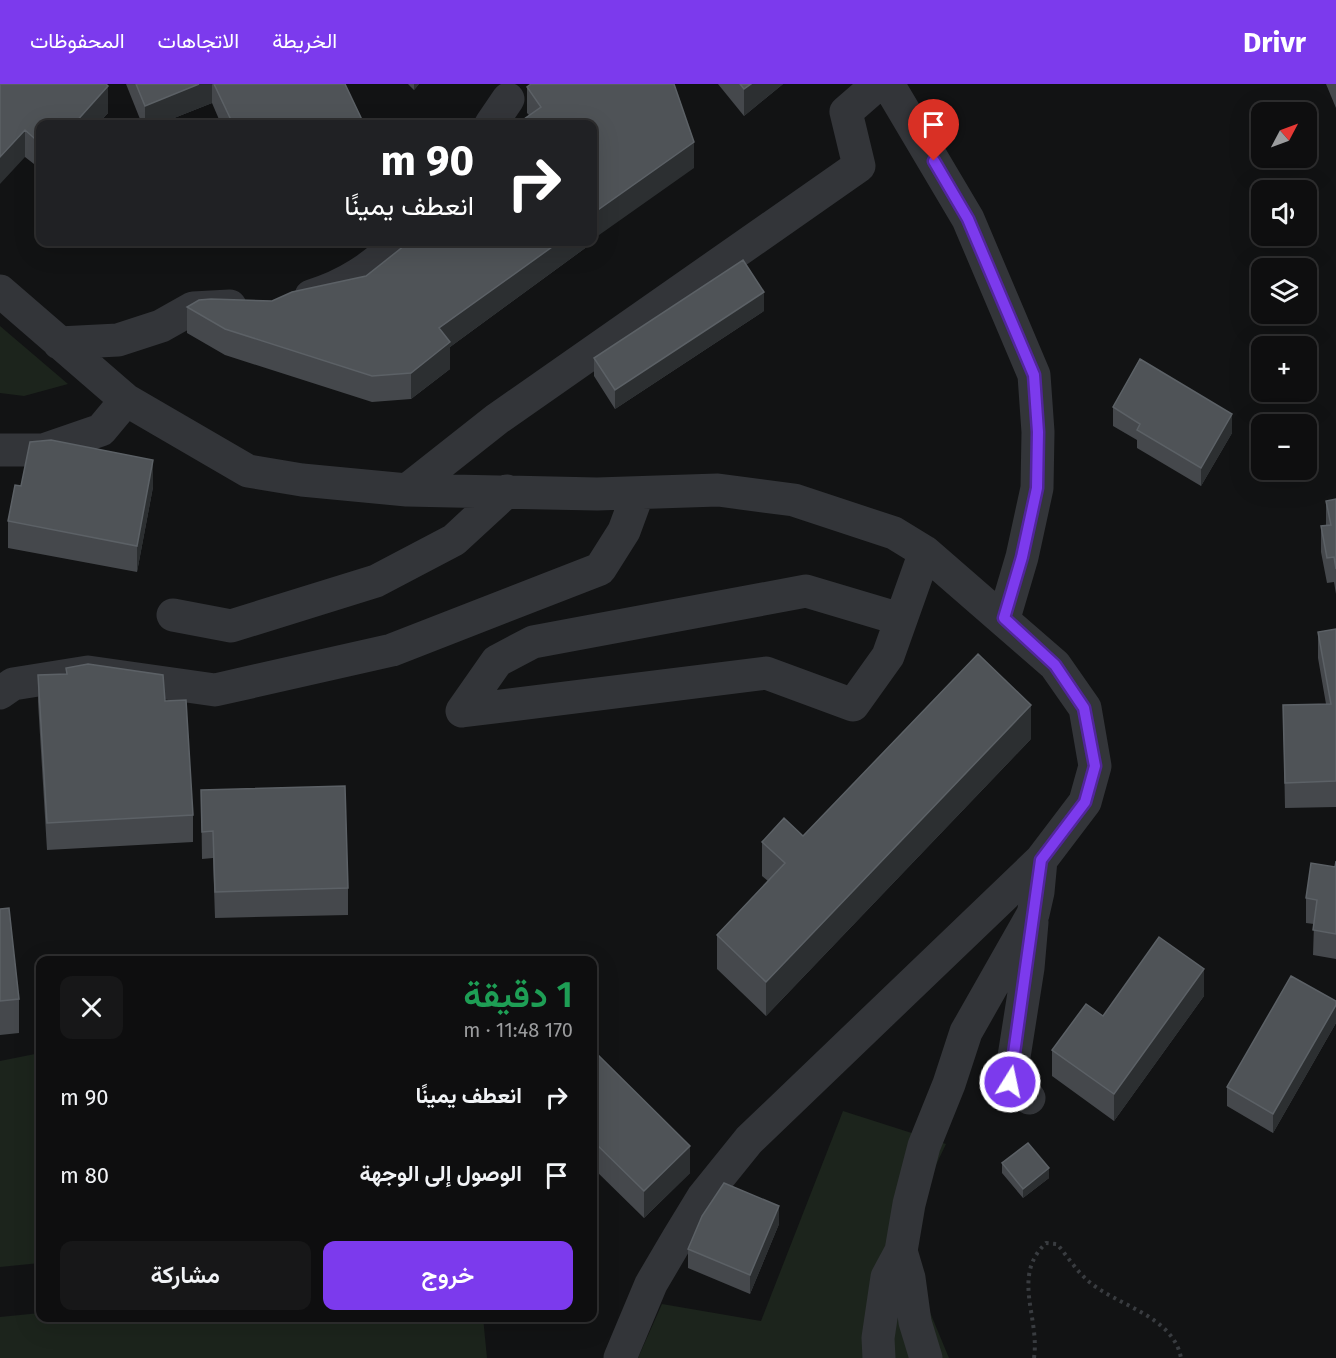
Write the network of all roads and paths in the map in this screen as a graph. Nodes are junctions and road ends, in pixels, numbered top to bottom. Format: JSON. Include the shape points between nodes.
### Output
{"nodes":[{"id":1,"x":878,"y":84,"type":"edge"},
{"id":2,"x":888,"y":84,"type":"edge"},
{"id":3,"x":395,"y":246,"type":"edge"},
{"id":4,"x":0,"y":291,"type":"edge"},
{"id":5,"x":59,"y":343,"type":"junction"},
{"id":6,"x":126,"y":400,"type":"junction"},
{"id":7,"x":0,"y":450,"type":"edge"},
{"id":8,"x":407,"y":490,"type":"junction"},
{"id":9,"x":507,"y":491,"type":"junction"},
{"id":10,"x":638,"y":493,"type":"junction"},
{"id":11,"x":925,"y":552,"type":"junction"},
{"id":12,"x":173,"y":615,"type":"dead end"},
{"id":13,"x":1004,"y":618,"type":"junction"},
{"id":14,"x":900,"y":619,"type":"junction"},
{"id":15,"x":0,"y":693,"type":"edge"},
{"id":16,"x":1041,"y":860,"type":"junction"},
{"id":17,"x":1033,"y":914,"type":"junction"},
{"id":18,"x":1029,"y":1098,"type":"dead end"},
{"id":19,"x":901,"y":1251,"type":"junction"},
{"id":20,"x":620,"y":1358,"type":"edge"},
{"id":21,"x":879,"y":1358,"type":"edge"},
{"id":22,"x":926,"y":1358,"type":"edge"},
{"id":23,"x":1034,"y":1358,"type":"edge"},
{"id":24,"x":1180,"y":1358,"type":"edge"}],
"edges":[{"from":1,"to":8,"type":"street","via":[[846,112],[860,166],[497,419]]},
{"from":2,"to":13,"type":"street","via":[[968,219],[1034,375],[1037,488]]},
{"from":3,"to":5,"type":"street","via":[[375,266],[336,289],[271,303],[193,308],[161,326],[118,340]]},
{"from":4,"to":5,"type":"street"},
{"from":5,"to":6,"type":"street"},
{"from":6,"to":7,"type":"street","via":[[101,430],[43,450]]},
{"from":6,"to":8,"type":"street","via":[[248,471]]},
{"from":8,"to":9,"type":"street"},
{"from":9,"to":10,"type":"street"},
{"from":9,"to":12,"type":"street","via":[[454,540],[376,580],[231,626]]},
{"from":10,"to":11,"type":"street","via":[[718,490],[794,500],[894,533]]},
{"from":10,"to":15,"type":"street","via":[[624,531],[600,569],[392,650],[216,690],[88,672],[13,684]]},
{"from":11,"to":13,"type":"street"},
{"from":11,"to":14,"type":"street"},
{"from":13,"to":16,"type":"street","via":[[1055,665],[1084,708],[1095,766],[1085,802]]},
{"from":14,"to":14,"type":"street","via":[[806,591],[533,642],[497,661],[462,711],[766,673],[853,705],[888,656]]},
{"from":16,"to":17,"type":"street"},
{"from":16,"to":20,"type":"street","via":[[749,1140],[703,1197],[678,1238],[651,1284]]},
{"from":17,"to":18,"type":"street","via":[[1010,1082]]},
{"from":17,"to":19,"type":"street","via":[[966,1032],[924,1146]]},
{"from":19,"to":21,"type":"street","via":[[887,1277]]},
{"from":19,"to":22,"type":"street"},
{"from":23,"to":24,"type":"path","via":[[1036,1341],[1027,1276],[1035,1254],[1046,1243],[1057,1244],[1087,1281],[1166,1330],[1178,1346]]}]}
